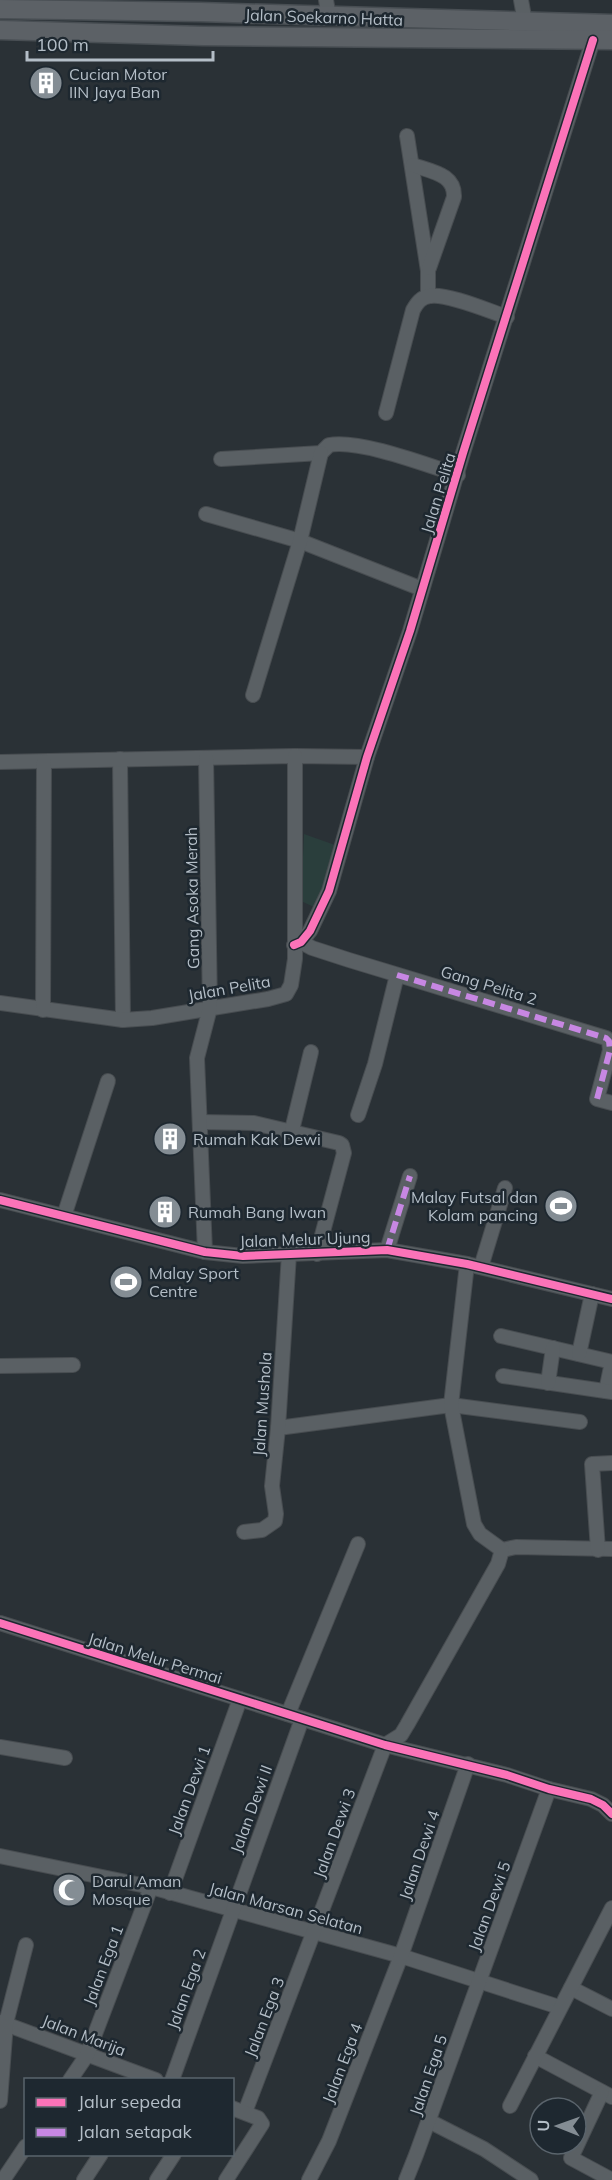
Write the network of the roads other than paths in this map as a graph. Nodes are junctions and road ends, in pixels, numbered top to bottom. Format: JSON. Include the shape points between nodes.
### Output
{"nodes":[{"id":1,"x":521,"y":0,"type":"edge"},
{"id":2,"x":0,"y":9,"type":"edge"},
{"id":3,"x":327,"y":9,"type":"edge"},
{"id":4,"x":239,"y":15,"type":"junction"},
{"id":5,"x":525,"y":22,"type":"junction"},
{"id":6,"x":612,"y":24,"type":"edge"},
{"id":7,"x":0,"y":30,"type":"edge"},
{"id":8,"x":239,"y":36,"type":"junction"},
{"id":9,"x":593,"y":40,"type":"junction"},
{"id":10,"x":612,"y":40,"type":"edge"},
{"id":11,"x":407,"y":136,"type":"dead end"},
{"id":12,"x":413,"y":165,"type":"junction"},
{"id":13,"x":428,"y":271,"type":"junction"},
{"id":14,"x":428,"y":296,"type":"junction"},
{"id":15,"x":507,"y":317,"type":"junction"},
{"id":16,"x":386,"y":414,"type":"dead end"},
{"id":17,"x":321,"y":453,"type":"junction"},
{"id":18,"x":221,"y":459,"type":"dead end"},
{"id":19,"x":458,"y":475,"type":"junction"},
{"id":20,"x":206,"y":514,"type":"dead end"},
{"id":21,"x":300,"y":541,"type":"junction"},
{"id":22,"x":422,"y":589,"type":"junction"},
{"id":23,"x":253,"y":695,"type":"dead end"},
{"id":24,"x":295,"y":756,"type":"junction"},
{"id":25,"x":367,"y":757,"type":"junction"},
{"id":26,"x":206,"y":758,"type":"junction"},
{"id":27,"x":120,"y":759,"type":"junction"},
{"id":28,"x":0,"y":762,"type":"edge"},
{"id":29,"x":44,"y":762,"type":"junction"},
{"id":30,"x":298,"y":944,"type":"junction"},
{"id":31,"x":397,"y":975,"type":"junction"},
{"id":32,"x":0,"y":1003,"type":"edge"},
{"id":33,"x":210,"y":1008,"type":"junction"},
{"id":34,"x":44,"y":1010,"type":"junction"},
{"id":35,"x":123,"y":1020,"type":"junction"},
{"id":36,"x":312,"y":1052,"type":"dead end"},
{"id":37,"x":108,"y":1081,"type":"dead end"},
{"id":38,"x":612,"y":1102,"type":"edge"},
{"id":39,"x":358,"y":1115,"type":"dead end"},
{"id":40,"x":200,"y":1122,"type":"junction"},
{"id":41,"x":292,"y":1130,"type":"junction"},
{"id":42,"x":410,"y":1176,"type":"dead end"},
{"id":43,"x":505,"y":1188,"type":"dead end"},
{"id":44,"x":0,"y":1200,"type":"edge"},
{"id":45,"x":64,"y":1216,"type":"junction"},
{"id":46,"x":387,"y":1250,"type":"junction"},
{"id":47,"x":205,"y":1252,"type":"junction"},
{"id":48,"x":289,"y":1254,"type":"junction"},
{"id":49,"x":317,"y":1254,"type":"junction"},
{"id":50,"x":467,"y":1264,"type":"junction"},
{"id":51,"x":481,"y":1267,"type":"junction"},
{"id":52,"x":592,"y":1294,"type":"junction"},
{"id":53,"x":612,"y":1299,"type":"edge"},
{"id":54,"x":501,"y":1336,"type":"dead end"},
{"id":55,"x":553,"y":1348,"type":"junction"},
{"id":56,"x":579,"y":1354,"type":"junction"},
{"id":57,"x":73,"y":1365,"type":"dead end"},
{"id":58,"x":0,"y":1366,"type":"edge"},
{"id":59,"x":503,"y":1376,"type":"dead end"},
{"id":60,"x":548,"y":1383,"type":"junction"},
{"id":61,"x":609,"y":1392,"type":"edge"},
{"id":62,"x":451,"y":1405,"type":"junction"},
{"id":63,"x":580,"y":1422,"type":"dead end"},
{"id":64,"x":278,"y":1428,"type":"junction"},
{"id":65,"x":612,"y":1463,"type":"edge"},
{"id":66,"x":244,"y":1532,"type":"dead end"},
{"id":67,"x":358,"y":1544,"type":"dead end"},
{"id":68,"x":605,"y":1549,"type":"edge"},
{"id":69,"x":502,"y":1550,"type":"junction"},
{"id":70,"x":0,"y":1623,"type":"edge"},
{"id":71,"x":240,"y":1699,"type":"junction"},
{"id":72,"x":295,"y":1716,"type":"junction"},
{"id":73,"x":385,"y":1745,"type":"junction"},
{"id":74,"x":0,"y":1747,"type":"edge"},
{"id":75,"x":65,"y":1758,"type":"dead end"},
{"id":76,"x":468,"y":1764,"type":"junction"},
{"id":77,"x":549,"y":1789,"type":"junction"},
{"id":78,"x":612,"y":1815,"type":"edge"},
{"id":79,"x":0,"y":1856,"type":"edge"},
{"id":80,"x":151,"y":1887,"type":"junction"},
{"id":81,"x":170,"y":1893,"type":"junction"},
{"id":82,"x":612,"y":1908,"type":"edge"},
{"id":83,"x":232,"y":1911,"type":"junction"},
{"id":84,"x":608,"y":1926,"type":"edge"},
{"id":85,"x":314,"y":1933,"type":"junction"},
{"id":86,"x":26,"y":1945,"type":"dead end"},
{"id":87,"x":401,"y":1956,"type":"junction"},
{"id":88,"x":478,"y":1980,"type":"junction"},
{"id":89,"x":571,"y":1988,"type":"junction"},
{"id":90,"x":560,"y":2007,"type":"junction"},
{"id":91,"x":612,"y":2009,"type":"edge"},
{"id":92,"x":3,"y":2023,"type":"edge"},
{"id":93,"x":87,"y":2055,"type":"junction"},
{"id":94,"x":536,"y":2056,"type":"junction"},
{"id":95,"x":71,"y":2078,"type":"edge"},
{"id":96,"x":150,"y":2078,"type":"edge"},
{"id":97,"x":172,"y":2078,"type":"edge"},
{"id":98,"x":607,"y":2094,"type":"edge"},
{"id":99,"x":0,"y":2101,"type":"edge"},
{"id":100,"x":510,"y":2106,"type":"dead end"},
{"id":101,"x":239,"y":2110,"type":"edge"},
{"id":102,"x":429,"y":2121,"type":"junction"},
{"id":103,"x":24,"y":2149,"type":"edge"},
{"id":104,"x":100,"y":2156,"type":"edge"},
{"id":105,"x":173,"y":2156,"type":"edge"},
{"id":106,"x":513,"y":2168,"type":"junction"},
{"id":107,"x":3,"y":2180,"type":"edge"},
{"id":108,"x":84,"y":2180,"type":"edge"},
{"id":109,"x":157,"y":2180,"type":"edge"},
{"id":110,"x":226,"y":2180,"type":"edge"},
{"id":111,"x":309,"y":2180,"type":"edge"},
{"id":112,"x":406,"y":2180,"type":"edge"},
{"id":113,"x":506,"y":2180,"type":"edge"},
{"id":114,"x":531,"y":2180,"type":"edge"},
{"id":115,"x":612,"y":2180,"type":"edge"}],
"edges":[{"from":1,"to":5,"type":"street"},
{"from":2,"to":4,"type":"main road","name":"Jalan Soekarno Hatta"},
{"from":3,"to":4,"type":"main road","name":"Jalan Soekarno Hatta"},
{"from":3,"to":5,"type":"main road","name":"Jalan Soekarno Hatta"},
{"from":4,"to":8,"type":"main road"},
{"from":5,"to":6,"type":"main road","name":"Jalan Soekarno Hatta"},
{"from":7,"to":8,"type":"main road","name":"Jalan Soekarno Hatta"},
{"from":8,"to":9,"type":"main road","name":"Jalan Soekarno Hatta"},
{"from":9,"to":10,"type":"main road","name":"Jalan Soekarno Hatta"},
{"from":9,"to":15,"type":"street","name":"Jalan Pelita"},
{"from":11,"to":12,"type":"street"},
{"from":12,"to":13,"type":"street"},
{"from":12,"to":13,"type":"street","via":[[446,177],[454,190]]},
{"from":13,"to":14,"type":"street"},
{"from":14,"to":15,"type":"street","via":[[440,296]]},
{"from":14,"to":16,"type":"street","via":[[418,301],[413,310]]},
{"from":15,"to":19,"type":"street","name":"Jalan Pelita"},
{"from":17,"to":18,"type":"street"},
{"from":17,"to":19,"type":"street","via":[[329,445],[366,447]]},
{"from":17,"to":21,"type":"street"},
{"from":19,"to":22,"type":"street","name":"Jalan Pelita"},
{"from":20,"to":21,"type":"street"},
{"from":21,"to":22,"type":"street"},
{"from":21,"to":23,"type":"street"},
{"from":22,"to":25,"type":"street","name":"Jalan Pelita"},
{"from":24,"to":25,"type":"street"},
{"from":24,"to":26,"type":"street"},
{"from":24,"to":30,"type":"street"},
{"from":25,"to":30,"type":"street","name":"Jalan Pelita","via":[[329,891],[310,931]]},
{"from":26,"to":27,"type":"street"},
{"from":26,"to":33,"type":"street","name":"Gang Asoka Merah"},
{"from":27,"to":29,"type":"street"},
{"from":27,"to":35,"type":"street"},
{"from":28,"to":29,"type":"street"},
{"from":29,"to":34,"type":"street"},
{"from":30,"to":31,"type":"street","name":"Gang Pelita 2"},
{"from":30,"to":33,"type":"street","name":"Jalan Pelita","via":[[286,993]]},
{"from":31,"to":38,"type":"street","name":"Gang Pelita 2","via":[[606,1038],[610,1050],[597,1099]]},
{"from":31,"to":39,"type":"street"},
{"from":32,"to":34,"type":"street","name":"Jalan Pelita"},
{"from":33,"to":35,"type":"street","name":"Jalan Pelita"},
{"from":33,"to":40,"type":"street","name":"Gang Asoka Merah","via":[[197,1058]]},
{"from":34,"to":35,"type":"street","name":"Jalan Pelita"},
{"from":36,"to":41,"type":"street"},
{"from":37,"to":45,"type":"street"},
{"from":40,"to":41,"type":"street","via":[[254,1123]]},
{"from":40,"to":47,"type":"street","name":"Gang Asoka Merah"},
{"from":41,"to":49,"type":"street","via":[[339,1143],[343,1149]]},
{"from":42,"to":46,"type":"street"},
{"from":43,"to":51,"type":"street"},
{"from":44,"to":45,"type":"street","name":"Jalan Melur Ujung"},
{"from":45,"to":47,"type":"street","name":"Jalan Melur Ujung"},
{"from":46,"to":49,"type":"street","name":"Jalan Melur Ujung"},
{"from":46,"to":50,"type":"street","name":"Jalan Melur Ujung"},
{"from":47,"to":48,"type":"street","name":"Jalan Melur Ujung","via":[[243,1256]]},
{"from":48,"to":49,"type":"street","name":"Jalan Melur Ujung"},
{"from":48,"to":64,"type":"street","name":"Jalan Mushola"},
{"from":50,"to":51,"type":"street","name":"Jalan Melur Ujung"},
{"from":50,"to":62,"type":"street"},
{"from":51,"to":52,"type":"street","name":"Jalan Melur Ujung"},
{"from":52,"to":53,"type":"street","name":"Jalan Melur Ujung"},
{"from":52,"to":56,"type":"street"},
{"from":54,"to":55,"type":"street"},
{"from":55,"to":56,"type":"street"},
{"from":55,"to":60,"type":"street"},
{"from":56,"to":61,"type":"street","via":[[612,1362]]},
{"from":57,"to":58,"type":"street"},
{"from":59,"to":60,"type":"street"},
{"from":60,"to":61,"type":"street"},
{"from":62,"to":63,"type":"street"},
{"from":62,"to":64,"type":"street"},
{"from":62,"to":69,"type":"street","via":[[474,1524],[480,1534]]},
{"from":64,"to":66,"type":"street","name":"Jalan Mushola","via":[[272,1486],[275,1521],[262,1530]]},
{"from":65,"to":68,"type":"street","via":[[592,1464]]},
{"from":67,"to":72,"type":"street","name":"Jalan Dewi II"},
{"from":68,"to":69,"type":"street"},
{"from":69,"to":73,"type":"street","via":[[498,1564],[401,1735]]},
{"from":70,"to":71,"type":"street","name":"Jalan Melur Permai"},
{"from":71,"to":72,"type":"street","name":"Jalan Melur Permai"},
{"from":71,"to":81,"type":"street","name":"Jalan Dewi 1"},
{"from":72,"to":73,"type":"street","name":"Jalan Melur Permai"},
{"from":72,"to":83,"type":"street","name":"Jalan Dewi II"},
{"from":73,"to":76,"type":"street","name":"Jalan Melur Permai"},
{"from":73,"to":85,"type":"street","name":"Jalan Dewi 3"},
{"from":74,"to":75,"type":"street"},
{"from":76,"to":77,"type":"street","name":"Jalan Melur Permai"},
{"from":76,"to":87,"type":"street","name":"Jalan Dewi 4"},
{"from":77,"to":78,"type":"street","name":"Jalan Melur Permai","via":[[591,1799]]},
{"from":77,"to":88,"type":"street","name":"Jalan Dewi 5"},
{"from":79,"to":80,"type":"street","name":"Jalan Marsan Selatan"},
{"from":80,"to":81,"type":"street","name":"Jalan Marsan Selatan"},
{"from":80,"to":93,"type":"street","name":"Jalan Ega 1"},
{"from":81,"to":83,"type":"street","name":"Jalan Marsan Selatan"},
{"from":82,"to":84,"type":"street"},
{"from":83,"to":85,"type":"street","name":"Jalan Marsan Selatan"},
{"from":83,"to":97,"type":"street","name":"Jalan Ega 2"},
{"from":84,"to":89,"type":"street"},
{"from":85,"to":87,"type":"street","name":"Jalan Marsan Selatan"},
{"from":85,"to":101,"type":"street","name":"Jalan Ega 3"},
{"from":86,"to":92,"type":"street"},
{"from":87,"to":88,"type":"street","name":"Jalan Marsan Selatan"},
{"from":87,"to":111,"type":"street","name":"Jalan Ega 4","via":[[329,2141]]},
{"from":88,"to":90,"type":"street","name":"Jalan Marsan Selatan"},
{"from":88,"to":102,"type":"street","name":"Jalan Ega 5"},
{"from":89,"to":90,"type":"street"},
{"from":89,"to":91,"type":"street"},
{"from":90,"to":94,"type":"street"},
{"from":92,"to":93,"type":"street","name":"Jalan Marija"},
{"from":92,"to":99,"type":"street"},
{"from":93,"to":95,"type":"street","name":"Jalan Ega 1"},
{"from":93,"to":96,"type":"street","name":"Jalan Marija"},
{"from":94,"to":98,"type":"street"},
{"from":94,"to":100,"type":"street"},
{"from":98,"to":115,"type":"street","via":[[571,2157]]},
{"from":101,"to":110,"type":"street","via":[[258,2118],[262,2124]]},
{"from":102,"to":106,"type":"street"},
{"from":102,"to":112,"type":"street","name":"Jalan Ega 5"},
{"from":103,"to":107,"type":"street"},
{"from":104,"to":108,"type":"street"},
{"from":105,"to":109,"type":"street"},
{"from":106,"to":113,"type":"street"},
{"from":106,"to":114,"type":"street"}]}
